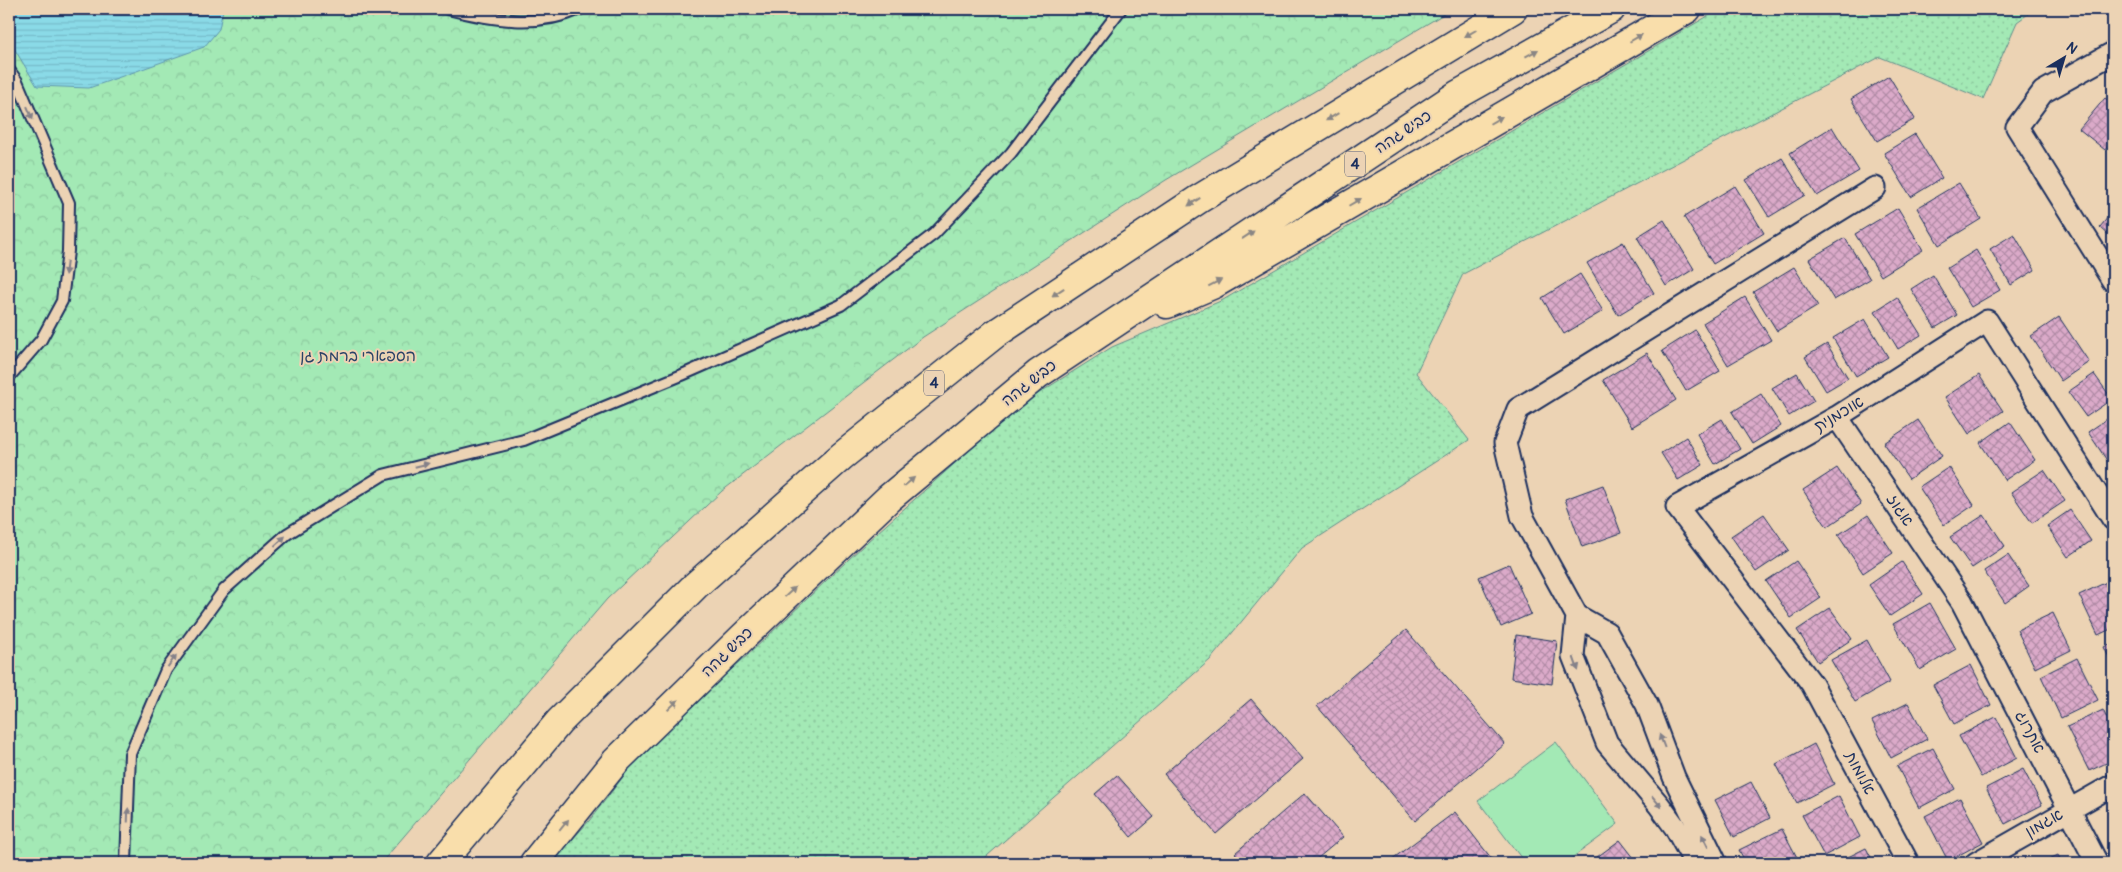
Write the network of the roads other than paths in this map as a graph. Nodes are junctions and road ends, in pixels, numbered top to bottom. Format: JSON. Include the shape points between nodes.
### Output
{"nodes":[{"id":1,"x":448,"y":9,"type":"edge"},
{"id":2,"x":580,"y":9,"type":"edge"},
{"id":3,"x":1121,"y":9,"type":"edge"},
{"id":4,"x":1513,"y":9,"type":"edge"},
{"id":5,"x":1611,"y":9,"type":"edge"},
{"id":6,"x":1687,"y":9,"type":"edge"},
{"id":7,"x":2113,"y":53,"type":"edge"},
{"id":8,"x":9,"y":70,"type":"edge"},
{"id":9,"x":1875,"y":188,"type":"dead end"},
{"id":10,"x":2113,"y":282,"type":"edge"},
{"id":11,"x":1105,"y":330,"type":"junction"},
{"id":12,"x":9,"y":377,"type":"edge"},
{"id":13,"x":1837,"y":417,"type":"junction"},
{"id":14,"x":2113,"y":519,"type":"edge"},
{"id":15,"x":1962,"y":602,"type":"joint"},
{"id":16,"x":1577,"y":616,"type":"junction"},
{"id":17,"x":1812,"y":684,"type":"joint"},
{"id":18,"x":2113,"y":785,"type":"edge"},
{"id":19,"x":2070,"y":808,"type":"junction"},
{"id":20,"x":1684,"y":823,"type":"junction"},
{"id":21,"x":126,"y":863,"type":"edge"},
{"id":22,"x":441,"y":863,"type":"edge"},
{"id":23,"x":534,"y":863,"type":"edge"},
{"id":24,"x":1695,"y":863,"type":"edge"},
{"id":25,"x":1716,"y":863,"type":"edge"},
{"id":26,"x":1908,"y":863,"type":"edge"},
{"id":27,"x":1976,"y":863,"type":"edge"},
{"id":28,"x":2097,"y":863,"type":"edge"}],
"edges":[{"from":1,"to":2,"type":"lane","via":[[486,19],[532,21],[564,16]]},
{"from":21,"to":3,"type":"lane","one_way":true,"via":[[130,754],[166,670],[224,590],[287,534],[383,475],[524,440],[841,305],[934,234],[1011,153]]},
{"from":4,"to":22,"type":"highway","number":"4","one_way":true,"via":[[1199,199],[995,334],[842,456],[695,586],[559,722]]},
{"from":11,"to":5,"type":"highway","name":"כביש גהה","number":"4","one_way":true,"via":[[1459,94]]},
{"from":11,"to":6,"type":"highway","one_way":true,"via":[[1214,284]]},
{"from":7,"to":10,"type":"street","via":[[2043,92],[2017,127]]},
{"from":8,"to":12,"type":"lane","one_way":true,"via":[[17,81],[69,203],[62,301],[41,340]]},
{"from":9,"to":16,"type":"street","via":[[1518,409],[1505,443],[1522,516]]},
{"from":23,"to":11,"type":"highway","name":"כביש גהה","number":"4","one_way":true,"via":[[616,761],[890,498],[1038,374]]},
{"from":13,"to":14,"type":"street","name":"אוכמנית","via":[[1987,320]]},
{"from":13,"to":15,"type":"street","name":"אגוז"},
{"from":13,"to":17,"type":"street","name":"אוכמנית","via":[[1677,507]]},
{"from":15,"to":19,"type":"street","name":"אתרוג"},
{"from":20,"to":16,"type":"street","one_way":true,"via":[[1674,777],[1647,706],[1607,633]]},
{"from":16,"to":20,"type":"street","one_way":true,"via":[[1573,656],[1607,743],[1659,804]]},
{"from":17,"to":26,"type":"street","name":"אלומות"},
{"from":18,"to":19,"type":"street","name":"אגמון"},
{"from":19,"to":27,"type":"street","name":"אגמון"},
{"from":19,"to":28,"type":"street","name":"אתרוג"},
{"from":20,"to":24,"type":"street"},
{"from":25,"to":20,"type":"street","one_way":true}]}
